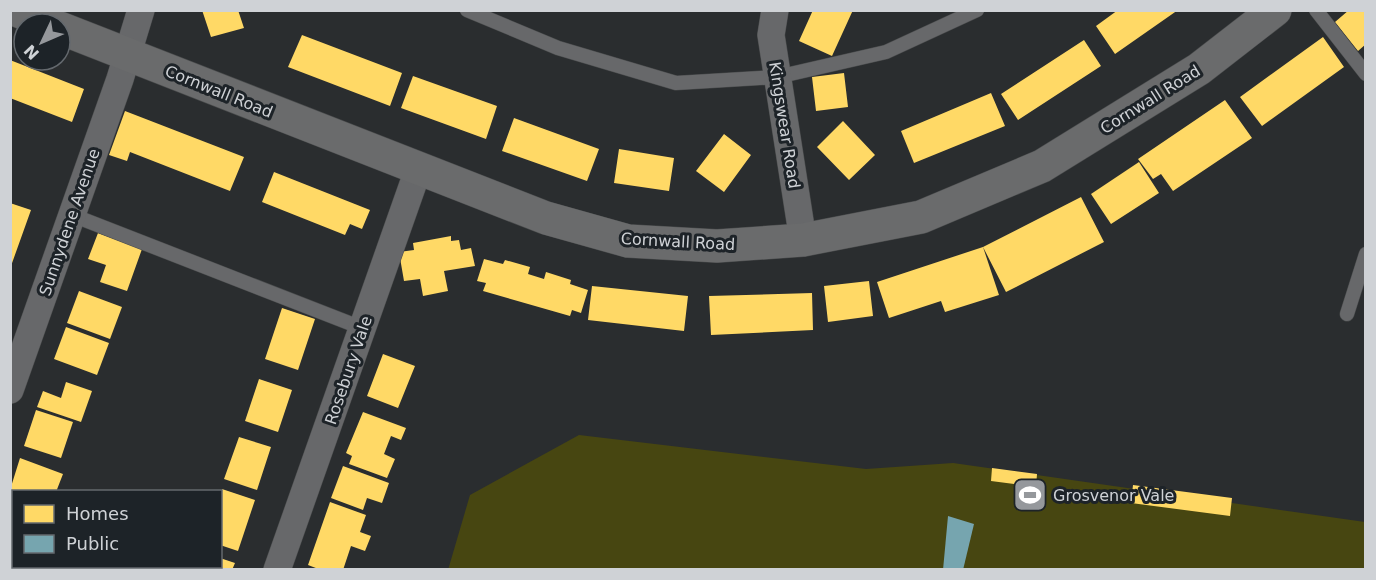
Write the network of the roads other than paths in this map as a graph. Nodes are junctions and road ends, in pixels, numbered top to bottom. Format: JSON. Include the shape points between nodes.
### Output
{"nodes":[{"id":1,"x":141,"y":10,"type":"edge"},
{"id":2,"x":467,"y":10,"type":"edge"},
{"id":3,"x":775,"y":10,"type":"edge"},
{"id":4,"x":977,"y":10,"type":"edge"},
{"id":5,"x":1275,"y":10,"type":"edge"},
{"id":6,"x":1316,"y":10,"type":"edge"},
{"id":7,"x":72,"y":33,"type":"edge"},
{"id":8,"x":128,"y":55,"type":"junction"},
{"id":9,"x":1365,"y":74,"type":"edge"},
{"id":10,"x":777,"y":77,"type":"junction"},
{"id":11,"x":418,"y":170,"type":"junction"},
{"id":12,"x":72,"y":215,"type":"junction"},
{"id":13,"x":803,"y":240,"type":"junction"},
{"id":14,"x":1365,"y":254,"type":"edge"},
{"id":15,"x":1347,"y":314,"type":"dead end"},
{"id":16,"x":363,"y":328,"type":"junction"},
{"id":17,"x":10,"y":390,"type":"edge"},
{"id":18,"x":277,"y":570,"type":"edge"}],
"edges":[{"from":1,"to":8,"type":"street","name":"Sunnydene Avenue"},
{"from":2,"to":10,"type":"lane","via":[[558,48],[676,83]]},
{"from":3,"to":10,"type":"street","name":"Kingswear Road","via":[[771,35]]},
{"from":4,"to":10,"type":"lane","via":[[886,52]]},
{"from":5,"to":13,"type":"street","name":"Cornwall Road","via":[[1199,69],[1042,165],[921,217]]},
{"from":6,"to":9,"type":"lane"},
{"from":7,"to":8,"type":"street","name":"Cornwall Road"},
{"from":8,"to":11,"type":"street","name":"Cornwall Road"},
{"from":8,"to":12,"type":"street","name":"Sunnydene Avenue"},
{"from":10,"to":13,"type":"street","name":"Kingswear Road"},
{"from":11,"to":13,"type":"street","name":"Cornwall Road","via":[[546,218],[628,241],[717,246]]},
{"from":11,"to":16,"type":"street","name":"Rosebury Vale"},
{"from":12,"to":16,"type":"lane"},
{"from":12,"to":17,"type":"street","name":"Sunnydene Avenue"},
{"from":14,"to":15,"type":"lane"},
{"from":16,"to":18,"type":"street","name":"Rosebury Vale"}]}
